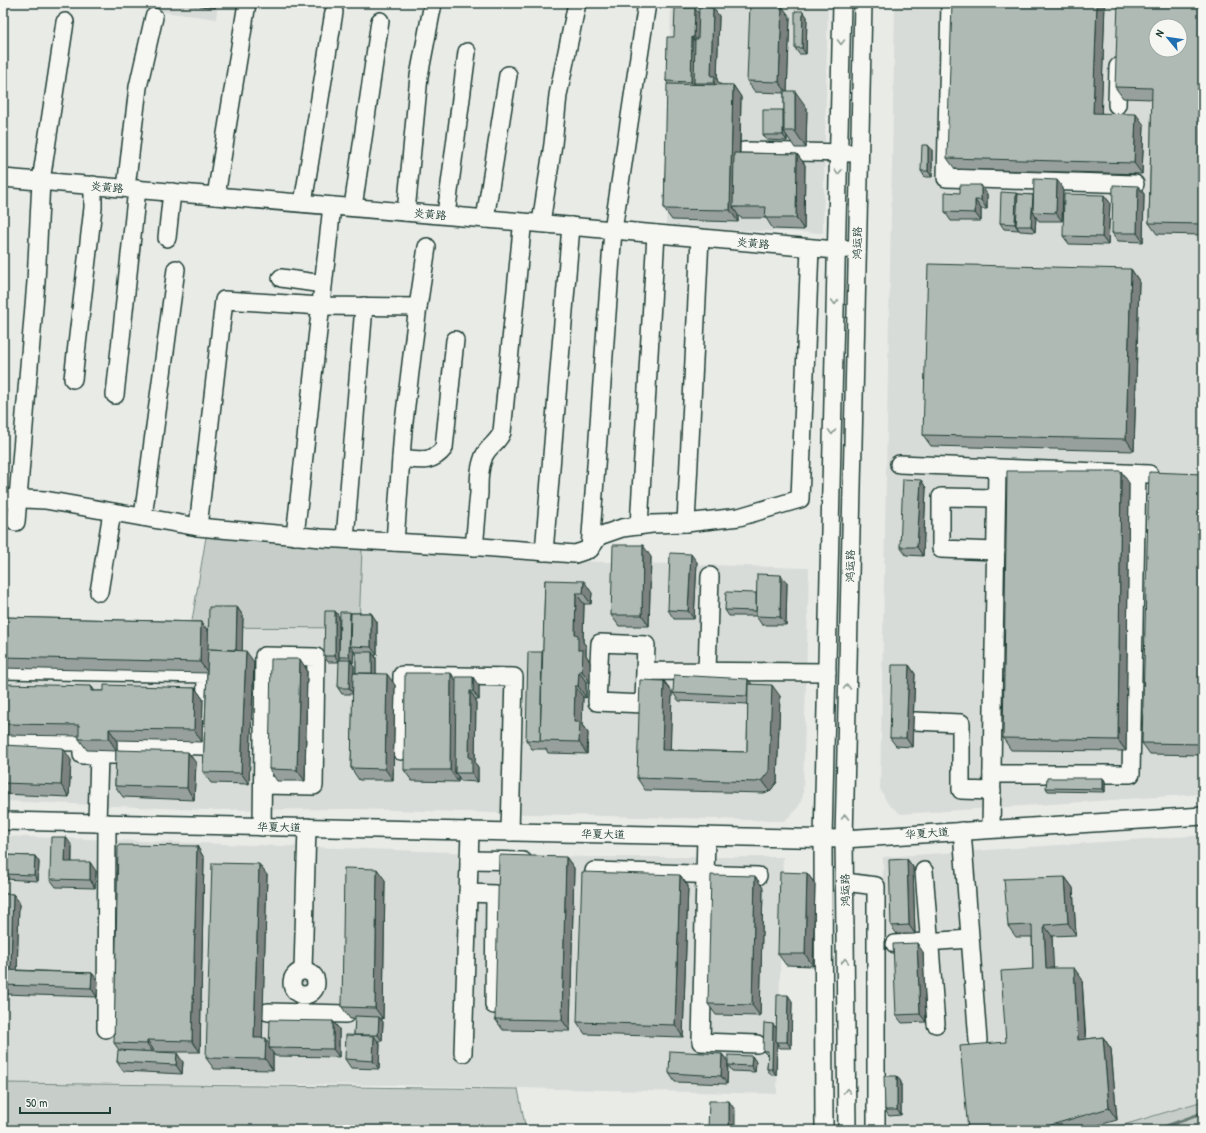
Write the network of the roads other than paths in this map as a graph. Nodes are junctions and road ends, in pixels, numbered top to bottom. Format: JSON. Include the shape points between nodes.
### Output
{"nodes":[{"id":1,"x":247,"y":3,"type":"edge"},
{"id":2,"x":433,"y":3,"type":"edge"},
{"id":3,"x":577,"y":3,"type":"edge"},
{"id":4,"x":647,"y":3,"type":"edge"},
{"id":5,"x":842,"y":3,"type":"edge"},
{"id":6,"x":863,"y":3,"type":"edge"},
{"id":7,"x":950,"y":3,"type":"edge"},
{"id":8,"x":334,"y":12,"type":"dead end"},
{"id":9,"x":154,"y":17,"type":"dead end"},
{"id":10,"x":380,"y":21,"type":"dead end"},
{"id":11,"x":65,"y":22,"type":"dead end"},
{"id":12,"x":1118,"y":50,"type":"edge"},
{"id":13,"x":467,"y":52,"type":"dead end"},
{"id":14,"x":508,"y":75,"type":"dead end"},
{"id":15,"x":1117,"y":105,"type":"dead end"},
{"id":16,"x":744,"y":151,"type":"dead end"},
{"id":17,"x":838,"y":152,"type":"junction"},
{"id":18,"x":859,"y":153,"type":"junction"},
{"id":19,"x":3,"y":178,"type":"edge"},
{"id":20,"x":40,"y":181,"type":"junction"},
{"id":21,"x":1135,"y":184,"type":"edge"},
{"id":22,"x":93,"y":185,"type":"junction"},
{"id":23,"x":132,"y":189,"type":"junction"},
{"id":24,"x":172,"y":192,"type":"junction"},
{"id":25,"x":216,"y":196,"type":"junction"},
{"id":26,"x":303,"y":203,"type":"junction"},
{"id":27,"x":332,"y":206,"type":"junction"},
{"id":28,"x":354,"y":207,"type":"junction"},
{"id":29,"x":406,"y":212,"type":"junction"},
{"id":30,"x":446,"y":215,"type":"junction"},
{"id":31,"x":485,"y":219,"type":"junction"},
{"id":32,"x":541,"y":223,"type":"junction"},
{"id":33,"x":571,"y":226,"type":"junction"},
{"id":34,"x":522,"y":230,"type":"dead end"},
{"id":35,"x":613,"y":230,"type":"junction"},
{"id":36,"x":656,"y":234,"type":"junction"},
{"id":37,"x":167,"y":238,"type":"dead end"},
{"id":38,"x":700,"y":238,"type":"junction"},
{"id":39,"x":428,"y":247,"type":"dead end"},
{"id":40,"x":810,"y":248,"type":"junction"},
{"id":41,"x":856,"y":248,"type":"junction"},
{"id":42,"x":836,"y":250,"type":"junction"},
{"id":43,"x":176,"y":269,"type":"dead end"},
{"id":44,"x":281,"y":278,"type":"dead end"},
{"id":45,"x":323,"y":284,"type":"junction"},
{"id":46,"x":321,"y":306,"type":"junction"},
{"id":47,"x":364,"y":306,"type":"junction"},
{"id":48,"x":418,"y":307,"type":"junction"},
{"id":49,"x":455,"y":340,"type":"dead end"},
{"id":50,"x":73,"y":379,"type":"dead end"},
{"id":51,"x":115,"y":395,"type":"dead end"},
{"id":52,"x":401,"y":458,"type":"junction"},
{"id":53,"x":899,"y":464,"type":"dead end"},
{"id":54,"x":997,"y":468,"type":"junction"},
{"id":55,"x":1137,"y":474,"type":"junction"},
{"id":56,"x":1166,"y":475,"type":"edge"},
{"id":57,"x":10,"y":498,"type":"edge"},
{"id":58,"x":996,"y":498,"type":"junction"},
{"id":59,"x":112,"y":512,"type":"junction"},
{"id":60,"x":143,"y":517,"type":"junction"},
{"id":61,"x":16,"y":522,"type":"dead end"},
{"id":62,"x":686,"y":523,"type":"junction"},
{"id":63,"x":639,"y":526,"type":"junction"},
{"id":64,"x":198,"y":527,"type":"junction"},
{"id":65,"x":296,"y":536,"type":"junction"},
{"id":66,"x":345,"y":540,"type":"junction"},
{"id":67,"x":395,"y":542,"type":"junction"},
{"id":68,"x":474,"y":547,"type":"junction"},
{"id":69,"x":590,"y":550,"type":"junction"},
{"id":70,"x":544,"y":552,"type":"junction"},
{"id":71,"x":996,"y":552,"type":"junction"},
{"id":72,"x":710,"y":576,"type":"dead end"},
{"id":73,"x":99,"y":592,"type":"dead end"},
{"id":74,"x":3,"y":670,"type":"edge"},
{"id":75,"x":645,"y":671,"type":"dead end"},
{"id":76,"x":707,"y":672,"type":"junction"},
{"id":77,"x":827,"y":672,"type":"junction"},
{"id":78,"x":914,"y":721,"type":"dead end"},
{"id":79,"x":3,"y":741,"type":"edge"},
{"id":80,"x":400,"y":751,"type":"dead end"},
{"id":81,"x":99,"y":755,"type":"junction"},
{"id":82,"x":992,"y":774,"type":"junction"},
{"id":83,"x":263,"y":785,"type":"junction"},
{"id":84,"x":992,"y":791,"type":"junction"},
{"id":85,"x":1203,"y":816,"type":"edge"},
{"id":86,"x":3,"y":821,"type":"edge"},
{"id":87,"x":102,"y":823,"type":"junction"},
{"id":88,"x":262,"y":827,"type":"junction"},
{"id":89,"x":307,"y":828,"type":"junction"},
{"id":90,"x":992,"y":829,"type":"junction"},
{"id":91,"x":470,"y":831,"type":"junction"},
{"id":92,"x":962,"y":831,"type":"junction"},
{"id":93,"x":510,"y":832,"type":"junction"},
{"id":94,"x":706,"y":836,"type":"junction"},
{"id":95,"x":823,"y":839,"type":"junction"},
{"id":96,"x":844,"y":839,"type":"junction"},
{"id":97,"x":469,"y":860,"type":"junction"},
{"id":98,"x":536,"y":861,"type":"edge"},
{"id":99,"x":594,"y":871,"type":"edge"},
{"id":100,"x":924,"y":871,"type":"dead end"},
{"id":101,"x":705,"y":874,"type":"junction"},
{"id":102,"x":758,"y":876,"type":"dead end"},
{"id":103,"x":844,"y":882,"type":"junction"},
{"id":104,"x":468,"y":893,"type":"junction"},
{"id":105,"x":970,"y":939,"type":"junction"},
{"id":106,"x":930,"y":942,"type":"junction"},
{"id":107,"x":895,"y":944,"type":"edge"},
{"id":108,"x":494,"y":1005,"type":"edge"},
{"id":109,"x":268,"y":1012,"type":"dead end"},
{"id":110,"x":304,"y":1013,"type":"junction"},
{"id":111,"x":346,"y":1014,"type":"edge"},
{"id":112,"x":936,"y":1024,"type":"dead end"},
{"id":113,"x":106,"y":1029,"type":"dead end"},
{"id":114,"x":978,"y":1041,"type":"dead end"},
{"id":115,"x":757,"y":1044,"type":"dead end"},
{"id":116,"x":463,"y":1053,"type":"dead end"},
{"id":117,"x":824,"y":1130,"type":"edge"},
{"id":118,"x":847,"y":1130,"type":"edge"},
{"id":119,"x":876,"y":1130,"type":"edge"}],
"edges":[{"from":1,"to":25,"type":"street"},
{"from":2,"to":29,"type":"street","via":[[419,76]]},
{"from":3,"to":32,"type":"street","via":[[558,95]]},
{"from":4,"to":35,"type":"street"},
{"from":5,"to":17,"type":"street","name":"鸿运路","one_way":true},
{"from":6,"to":18,"type":"street","name":"鸿运路"},
{"from":7,"to":21,"type":"street","via":[[946,178]]},
{"from":8,"to":26,"type":"street"},
{"from":9,"to":23,"type":"street","via":[[138,87]]},
{"from":10,"to":28,"type":"street"},
{"from":11,"to":20,"type":"street"},
{"from":12,"to":15,"type":"street"},
{"from":13,"to":30,"type":"street"},
{"from":14,"to":31,"type":"street"},
{"from":16,"to":17,"type":"street"},
{"from":17,"to":18,"type":"street"},
{"from":17,"to":42,"type":"street","name":"鸿运路","one_way":true},
{"from":18,"to":41,"type":"street","name":"鸿运路"},
{"from":19,"to":20,"type":"street","name":"炎黄路"},
{"from":20,"to":22,"type":"street","name":"炎黄路"},
{"from":20,"to":57,"type":"street","via":[[36,282]]},
{"from":22,"to":23,"type":"street","name":"炎黄路"},
{"from":22,"to":50,"type":"street","via":[[93,208]]},
{"from":23,"to":24,"type":"street","name":"炎黄路"},
{"from":23,"to":51,"type":"street"},
{"from":24,"to":25,"type":"street","name":"炎黄路"},
{"from":24,"to":37,"type":"street"},
{"from":25,"to":26,"type":"street","name":"炎黄路"},
{"from":26,"to":27,"type":"street","name":"炎黄路"},
{"from":27,"to":28,"type":"street","name":"炎黄路"},
{"from":27,"to":45,"type":"street"},
{"from":28,"to":29,"type":"street","name":"炎黄路"},
{"from":29,"to":30,"type":"street","name":"炎黄路"},
{"from":30,"to":31,"type":"street","name":"炎黄路"},
{"from":31,"to":32,"type":"street","name":"炎黄路"},
{"from":32,"to":33,"type":"street","name":"炎黄路"},
{"from":33,"to":35,"type":"street","name":"炎黄路"},
{"from":33,"to":70,"type":"street"},
{"from":34,"to":68,"type":"street","via":[[502,432],[500,439],[489,448],[480,470]]},
{"from":35,"to":36,"type":"street","name":"炎黄路"},
{"from":35,"to":69,"type":"street"},
{"from":36,"to":38,"type":"street","name":"炎黄路"},
{"from":36,"to":63,"type":"street"},
{"from":38,"to":40,"type":"street","name":"炎黄路"},
{"from":38,"to":62,"type":"street"},
{"from":39,"to":48,"type":"street"},
{"from":40,"to":42,"type":"street","name":"炎黄路"},
{"from":40,"to":62,"type":"street","via":[[800,499],[739,517]]},
{"from":41,"to":42,"type":"street","name":"炎黄路"},
{"from":96,"to":41,"type":"street","name":"鸿运路","one_way":true},
{"from":42,"to":77,"type":"street","name":"鸿运路","one_way":true},
{"from":43,"to":60,"type":"street"},
{"from":44,"to":45,"type":"street"},
{"from":45,"to":46,"type":"street"},
{"from":46,"to":47,"type":"street"},
{"from":46,"to":64,"type":"street","via":[[224,300]]},
{"from":46,"to":65,"type":"street"},
{"from":47,"to":48,"type":"street"},
{"from":47,"to":66,"type":"street"},
{"from":48,"to":52,"type":"street"},
{"from":49,"to":52,"type":"street","via":[[444,448],[432,459]]},
{"from":52,"to":67,"type":"street"},
{"from":53,"to":54,"type":"street"},
{"from":54,"to":55,"type":"street"},
{"from":54,"to":58,"type":"street"},
{"from":55,"to":56,"type":"street"},
{"from":55,"to":82,"type":"street","via":[[1131,774]]},
{"from":57,"to":59,"type":"street","via":[[45,500]]},
{"from":57,"to":61,"type":"street"},
{"from":58,"to":71,"type":"street"},
{"from":58,"to":71,"type":"street","via":[[941,496],[941,549]]},
{"from":59,"to":60,"type":"street"},
{"from":59,"to":73,"type":"street"},
{"from":60,"to":64,"type":"street"},
{"from":62,"to":63,"type":"street"},
{"from":63,"to":69,"type":"street","via":[[622,528],[599,536]]},
{"from":64,"to":65,"type":"street"},
{"from":65,"to":66,"type":"street"},
{"from":66,"to":67,"type":"street"},
{"from":67,"to":68,"type":"street"},
{"from":68,"to":70,"type":"street"},
{"from":69,"to":70,"type":"street","via":[[575,554]]},
{"from":71,"to":82,"type":"street"},
{"from":72,"to":76,"type":"street"},
{"from":74,"to":81,"type":"street","via":[[206,674],[205,746],[121,744],[121,755]]},
{"from":75,"to":76,"type":"street"},
{"from":76,"to":77,"type":"street"},
{"from":77,"to":95,"type":"street","name":"鸿运路"},
{"from":78,"to":84,"type":"street","via":[[961,722],[961,790]]},
{"from":79,"to":81,"type":"street","via":[[82,742],[82,755]]},
{"from":80,"to":93,"type":"street","via":[[402,674],[514,677]]},
{"from":81,"to":87,"type":"street"},
{"from":82,"to":84,"type":"street"},
{"from":83,"to":83,"type":"street","via":[[264,656],[316,657],[314,786]]},
{"from":83,"to":88,"type":"street"},
{"from":84,"to":90,"type":"street"},
{"from":85,"to":90,"type":"street","name":"华夏大道"},
{"from":86,"to":87,"type":"street","name":"华夏大道"},
{"from":87,"to":88,"type":"street","name":"华夏大道"},
{"from":87,"to":113,"type":"street"},
{"from":88,"to":89,"type":"street","name":"华夏大道"},
{"from":89,"to":91,"type":"street","name":"华夏大道"},
{"from":89,"to":110,"type":"street","via":[[303,970],[313,974],[316,981],[312,992],[304,995]]},
{"from":90,"to":92,"type":"street","name":"华夏大道"},
{"from":91,"to":93,"type":"street","name":"华夏大道"},
{"from":91,"to":97,"type":"street"},
{"from":92,"to":96,"type":"street","name":"华夏大道"},
{"from":92,"to":105,"type":"street"},
{"from":93,"to":94,"type":"street","name":"华夏大道"},
{"from":94,"to":95,"type":"street","name":"华夏大道"},
{"from":94,"to":101,"type":"street"},
{"from":95,"to":96,"type":"street","name":"华夏大道"},
{"from":95,"to":117,"type":"street","name":"鸿运路"},
{"from":96,"to":103,"type":"street","name":"鸿运路"},
{"from":97,"to":98,"type":"street"},
{"from":97,"to":104,"type":"street"},
{"from":99,"to":101,"type":"street"},
{"from":100,"to":106,"type":"street"},
{"from":101,"to":102,"type":"street"},
{"from":101,"to":115,"type":"street","via":[[701,1042]]},
{"from":118,"to":103,"type":"street","name":"鸿运路","one_way":true},
{"from":103,"to":119,"type":"street","via":[[876,886]]},
{"from":104,"to":108,"type":"street","via":[[495,894]]},
{"from":104,"to":116,"type":"street"},
{"from":105,"to":106,"type":"street"},
{"from":105,"to":114,"type":"street"},
{"from":106,"to":107,"type":"street"},
{"from":106,"to":112,"type":"street"},
{"from":109,"to":110,"type":"street"},
{"from":110,"to":111,"type":"street"}]}
